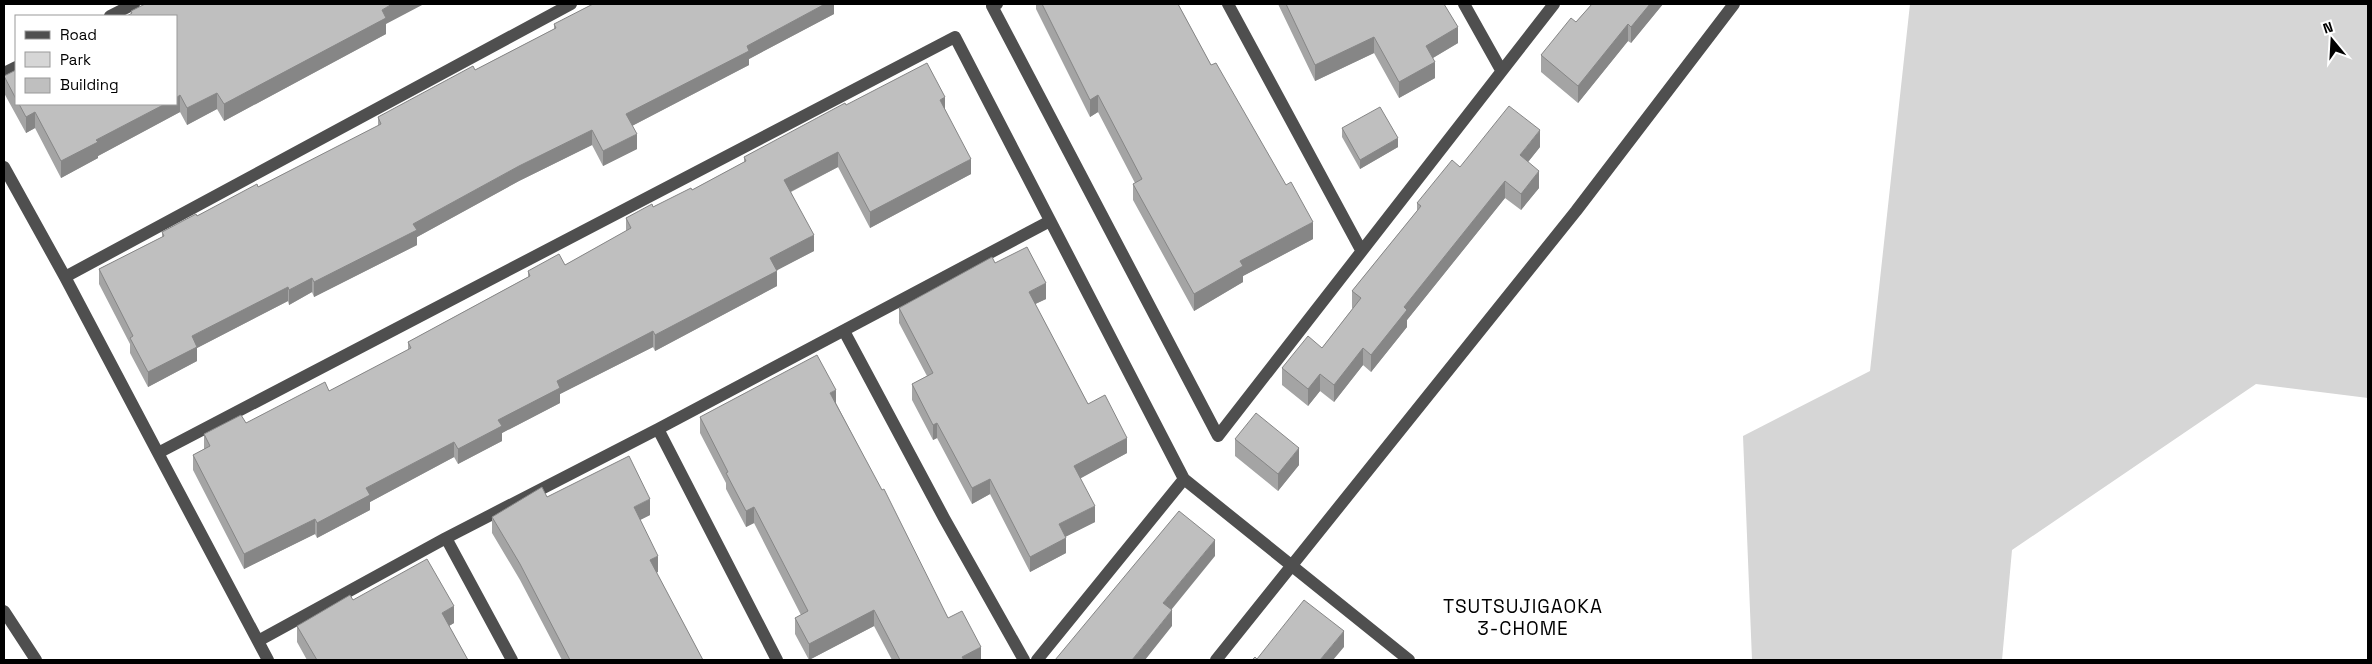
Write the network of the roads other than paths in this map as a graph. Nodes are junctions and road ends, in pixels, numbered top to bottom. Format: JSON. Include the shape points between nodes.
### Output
{"nodes":[{"id":1,"x":134,"y":4,"type":"edge"},
{"id":2,"x":572,"y":4,"type":"edge"},
{"id":3,"x":997,"y":4,"type":"edge"},
{"id":4,"x":1228,"y":4,"type":"edge"},
{"id":5,"x":1464,"y":4,"type":"edge"},
{"id":6,"x":1554,"y":4,"type":"edge"},
{"id":7,"x":1734,"y":4,"type":"edge"},
{"id":8,"x":112,"y":15,"type":"edge"},
{"id":9,"x":1501,"y":70,"type":"junction"},
{"id":10,"x":4,"y":167,"type":"edge"},
{"id":11,"x":1050,"y":221,"type":"junction"},
{"id":12,"x":1361,"y":250,"type":"junction"},
{"id":13,"x":65,"y":277,"type":"junction"},
{"id":14,"x":844,"y":331,"type":"junction"},
{"id":15,"x":658,"y":430,"type":"junction"},
{"id":16,"x":158,"y":453,"type":"junction"},
{"id":17,"x":1184,"y":479,"type":"junction"},
{"id":18,"x":446,"y":538,"type":"junction"},
{"id":19,"x":1292,"y":566,"type":"junction"},
{"id":20,"x":4,"y":611,"type":"edge"},
{"id":21,"x":258,"y":641,"type":"junction"},
{"id":22,"x":36,"y":660,"type":"edge"},
{"id":23,"x":268,"y":660,"type":"edge"},
{"id":24,"x":512,"y":660,"type":"edge"},
{"id":25,"x":777,"y":660,"type":"edge"},
{"id":26,"x":1024,"y":660,"type":"edge"},
{"id":27,"x":1037,"y":660,"type":"edge"},
{"id":28,"x":1216,"y":660,"type":"edge"},
{"id":29,"x":1409,"y":660,"type":"edge"}],
"edges":[{"from":1,"to":8,"type":"street"},
{"from":2,"to":13,"type":"street"},
{"from":3,"to":12,"type":"street","via":[[992,6],[1218,436]]},
{"from":4,"to":12,"type":"street"},
{"from":5,"to":9,"type":"street"},
{"from":6,"to":9,"type":"street"},
{"from":7,"to":19,"type":"street","via":[[1576,211]]},
{"from":9,"to":12,"type":"street"},
{"from":10,"to":13,"type":"street"},
{"from":11,"to":14,"type":"street"},
{"from":11,"to":16,"type":"street","via":[[955,37]]},
{"from":11,"to":17,"type":"street"},
{"from":13,"to":16,"type":"street"},
{"from":14,"to":15,"type":"street"},
{"from":14,"to":26,"type":"street"},
{"from":15,"to":18,"type":"street"},
{"from":15,"to":25,"type":"street"},
{"from":16,"to":21,"type":"street"},
{"from":17,"to":19,"type":"street"},
{"from":17,"to":27,"type":"street"},
{"from":18,"to":21,"type":"street"},
{"from":18,"to":24,"type":"street"},
{"from":19,"to":28,"type":"street"},
{"from":19,"to":29,"type":"street"},
{"from":20,"to":22,"type":"street"},
{"from":21,"to":23,"type":"street"}]}
